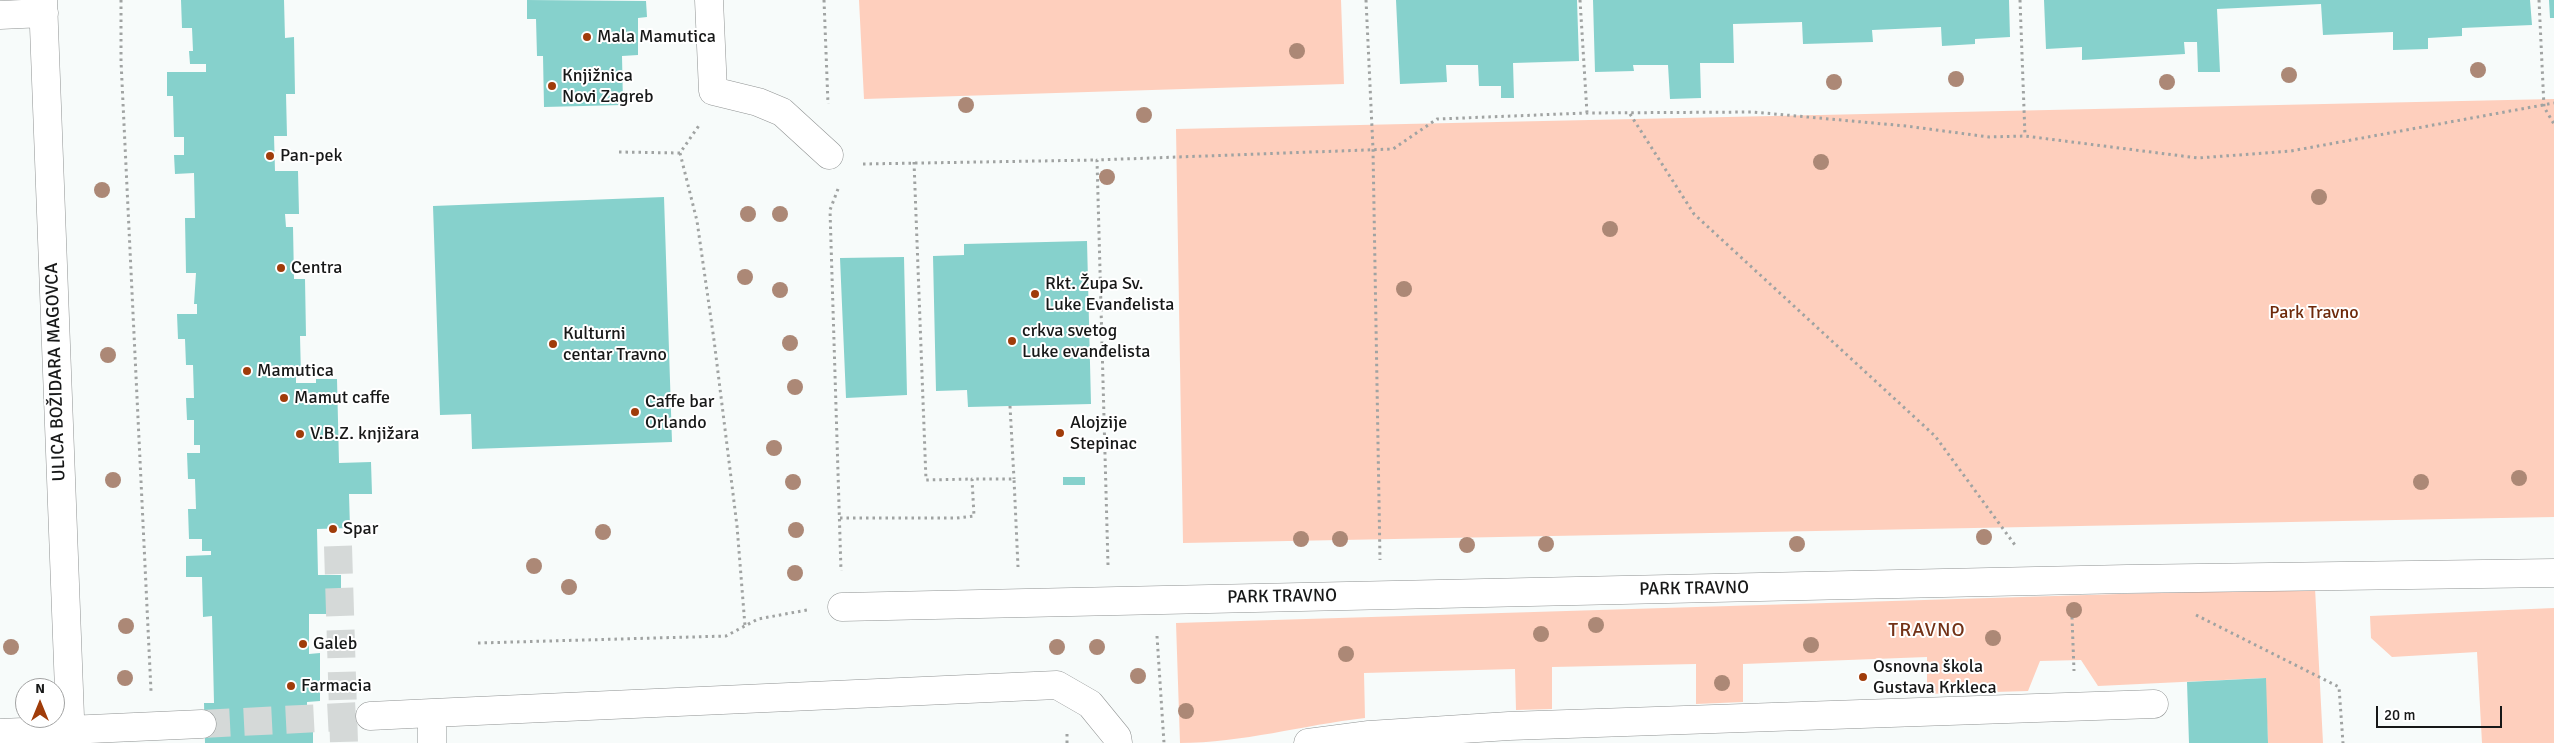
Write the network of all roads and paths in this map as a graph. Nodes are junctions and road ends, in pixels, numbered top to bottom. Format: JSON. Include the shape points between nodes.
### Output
{"nodes":[{"id":1,"x":121,"y":0,"type":"edge"},
{"id":2,"x":709,"y":0,"type":"edge"},
{"id":3,"x":824,"y":0,"type":"edge"},
{"id":4,"x":1366,"y":0,"type":"edge"},
{"id":5,"x":1580,"y":0,"type":"edge"},
{"id":6,"x":2020,"y":0,"type":"edge"},
{"id":7,"x":2540,"y":0,"type":"edge"},
{"id":8,"x":43,"y":7,"type":"edge"},
{"id":9,"x":0,"y":15,"type":"edge"},
{"id":10,"x":713,"y":91,"type":"junction"},
{"id":11,"x":2554,"y":103,"type":"edge"},
{"id":12,"x":2544,"y":107,"type":"junction"},
{"id":13,"x":1587,"y":113,"type":"junction"},
{"id":14,"x":1630,"y":113,"type":"junction"},
{"id":15,"x":2554,"y":124,"type":"edge"},
{"id":16,"x":2026,"y":136,"type":"junction"},
{"id":17,"x":1373,"y":149,"type":"junction"},
{"id":18,"x":619,"y":152,"type":"dead end"},
{"id":19,"x":680,"y":153,"type":"junction"},
{"id":20,"x":838,"y":160,"type":"junction"},
{"id":21,"x":1097,"y":160,"type":"junction"},
{"id":22,"x":914,"y":162,"type":"junction"},
{"id":23,"x":1010,"y":406,"type":"dead end"},
{"id":24,"x":972,"y":479,"type":"junction"},
{"id":25,"x":1014,"y":479,"type":"junction"},
{"id":26,"x":840,"y":518,"type":"junction"},
{"id":27,"x":2554,"y":573,"type":"edge"},
{"id":28,"x":2070,"y":581,"type":"junction"},
{"id":29,"x":2042,"y":582,"type":"junction"},
{"id":30,"x":1380,"y":596,"type":"junction"},
{"id":31,"x":1154,"y":600,"type":"junction"},
{"id":32,"x":1109,"y":601,"type":"junction"},
{"id":33,"x":1020,"y":602,"type":"junction"},
{"id":34,"x":842,"y":607,"type":"junction"},
{"id":35,"x":2188,"y":611,"type":"dead end"},
{"id":36,"x":745,"y":626,"type":"junction"},
{"id":37,"x":478,"y":642,"type":"dead end"},
{"id":38,"x":151,"y":683,"type":"dead end"},
{"id":39,"x":2154,"y":704,"type":"dead end"},
{"id":40,"x":2076,"y":706,"type":"junction"},
{"id":41,"x":432,"y":713,"type":"junction"},
{"id":42,"x":370,"y":716,"type":"tunnel mouth"},
{"id":43,"x":202,"y":724,"type":"tunnel mouth"},
{"id":44,"x":0,"y":733,"type":"edge"},
{"id":45,"x":71,"y":736,"type":"edge"},
{"id":46,"x":432,"y":743,"type":"edge"},
{"id":47,"x":1118,"y":743,"type":"edge"},
{"id":48,"x":1164,"y":743,"type":"edge"},
{"id":49,"x":1308,"y":743,"type":"edge"},
{"id":50,"x":2343,"y":743,"type":"edge"}],
"edges":[{"from":1,"to":38,"type":"path","via":[[121,61]]},
{"from":2,"to":10,"type":"street"},
{"from":3,"to":20,"type":"path"},
{"from":4,"to":17,"type":"path"},
{"from":5,"to":13,"type":"path"},
{"from":6,"to":16,"type":"path"},
{"from":7,"to":12,"type":"path"},
{"from":8,"to":9,"type":"street"},
{"from":8,"to":45,"type":"street","name":"ULICA BOŽIDARA MAGOVCA"},
{"from":10,"to":19,"type":"path","via":[[704,117]]},
{"from":10,"to":20,"type":"street","via":[[758,102],[782,112]]},
{"from":11,"to":12,"type":"path"},
{"from":12,"to":15,"type":"path"},
{"from":12,"to":16,"type":"path","via":[[2291,151],[2198,158]]},
{"from":13,"to":14,"type":"path"},
{"from":13,"to":17,"type":"path","via":[[1437,119],[1393,149]]},
{"from":14,"to":16,"type":"path","via":[[1753,112],[1989,137]]},
{"from":14,"to":29,"type":"path","via":[[1694,214],[1935,436]]},
{"from":17,"to":21,"type":"path"},
{"from":17,"to":30,"type":"path"},
{"from":18,"to":19,"type":"path"},
{"from":19,"to":36,"type":"path","via":[[698,221],[737,526]]},
{"from":20,"to":22,"type":"path"},
{"from":20,"to":26,"type":"path","via":[[830,210]]},
{"from":21,"to":22,"type":"path"},
{"from":21,"to":32,"type":"path"},
{"from":22,"to":24,"type":"path","via":[[926,480]]},
{"from":23,"to":25,"type":"path"},
{"from":24,"to":25,"type":"path"},
{"from":24,"to":26,"type":"path","via":[[974,516]]},
{"from":25,"to":33,"type":"path"},
{"from":26,"to":34,"type":"path"},
{"from":27,"to":28,"type":"street","name":"PARK TRAVNO"},
{"from":28,"to":29,"type":"street","name":"PARK TRAVNO"},
{"from":28,"to":40,"type":"path"},
{"from":29,"to":30,"type":"street","name":"PARK TRAVNO"},
{"from":30,"to":31,"type":"street","name":"PARK TRAVNO","via":[[1384,595]]},
{"from":31,"to":32,"type":"street","name":"PARK TRAVNO"},
{"from":31,"to":48,"type":"path"},
{"from":32,"to":33,"type":"street","name":"PARK TRAVNO"},
{"from":33,"to":34,"type":"street","name":"PARK TRAVNO"},
{"from":34,"to":36,"type":"path","via":[[819,607],[758,619]]},
{"from":35,"to":50,"type":"path","via":[[2339,688]]},
{"from":36,"to":37,"type":"path","via":[[726,636]]},
{"from":39,"to":40,"type":"street"},
{"from":40,"to":49,"type":"street","via":[[1509,726],[1369,735]]},
{"from":41,"to":42,"type":"street"},
{"from":41,"to":46,"type":"street"},
{"from":41,"to":47,"type":"street","via":[[1057,685],[1090,704]]},
{"from":43,"to":45,"type":"street"},
{"from":44,"to":45,"type":"street"}]}
